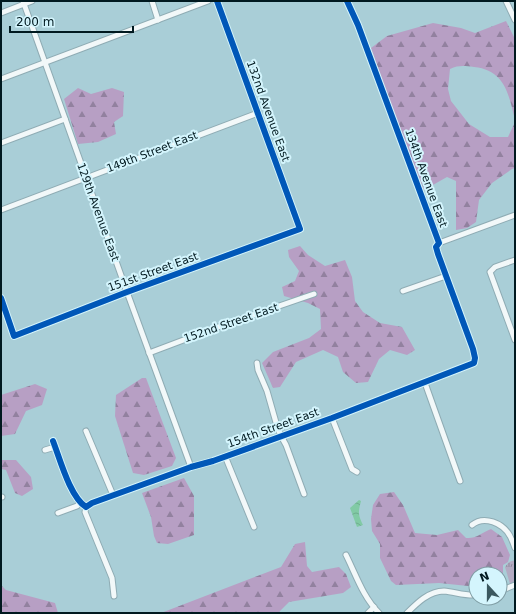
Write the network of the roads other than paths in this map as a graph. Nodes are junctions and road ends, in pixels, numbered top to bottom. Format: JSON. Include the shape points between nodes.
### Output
{"nodes":[{"id":1,"x":32,"y":1,"type":"edge"},
{"id":2,"x":152,"y":1,"type":"edge"},
{"id":3,"x":208,"y":1,"type":"edge"},
{"id":4,"x":218,"y":1,"type":"edge"},
{"id":5,"x":347,"y":1,"type":"edge"},
{"id":6,"x":506,"y":1,"type":"edge"},
{"id":7,"x":23,"y":2,"type":"edge"},
{"id":8,"x":1,"y":12,"type":"edge"},
{"id":9,"x":514,"y":17,"type":"edge"},
{"id":10,"x":158,"y":20,"type":"junction"},
{"id":11,"x":45,"y":62,"type":"junction"},
{"id":12,"x":1,"y":79,"type":"edge"},
{"id":13,"x":258,"y":112,"type":"junction"},
{"id":14,"x":65,"y":119,"type":"junction"},
{"id":15,"x":1,"y":143,"type":"edge"},
{"id":16,"x":86,"y":177,"type":"junction"},
{"id":17,"x":1,"y":210,"type":"edge"},
{"id":18,"x":515,"y":215,"type":"edge"},
{"id":19,"x":300,"y":229,"type":"joint"},
{"id":20,"x":439,"y":243,"type":"junction"},
{"id":21,"x":515,"y":260,"type":"edge"},
{"id":22,"x":446,"y":276,"type":"junction"},
{"id":23,"x":403,"y":291,"type":"dead end"},
{"id":24,"x":127,"y":292,"type":"junction"},
{"id":25,"x":314,"y":294,"type":"dead end"},
{"id":26,"x":1,"y":298,"type":"edge"},
{"id":27,"x":515,"y":340,"type":"edge"},
{"id":28,"x":149,"y":353,"type":"junction"},
{"id":29,"x":257,"y":362,"type":"dead end"},
{"id":30,"x":474,"y":363,"type":"joint"},
{"id":31,"x":425,"y":383,"type":"junction"},
{"id":32,"x":332,"y":418,"type":"junction"},
{"id":33,"x":86,"y":431,"type":"dead end"},
{"id":34,"x":281,"y":436,"type":"junction"},
{"id":35,"x":53,"y":441,"type":"dead end"},
{"id":36,"x":55,"y":447,"type":"junction"},
{"id":37,"x":45,"y":450,"type":"dead end"},
{"id":38,"x":226,"y":456,"type":"junction"},
{"id":39,"x":191,"y":467,"type":"junction"},
{"id":40,"x":357,"y":472,"type":"dead end"},
{"id":41,"x":460,"y":481,"type":"dead end"},
{"id":42,"x":304,"y":494,"type":"dead end"},
{"id":43,"x":113,"y":495,"type":"junction"},
{"id":44,"x":80,"y":503,"type":"junction"},
{"id":45,"x":86,"y":507,"type":"junction"},
{"id":46,"x":58,"y":513,"type":"dead end"},
{"id":47,"x":472,"y":525,"type":"dead end"},
{"id":48,"x":254,"y":527,"type":"dead end"},
{"id":49,"x":513,"y":535,"type":"edge"},
{"id":50,"x":515,"y":548,"type":"edge"},
{"id":51,"x":346,"y":555,"type":"dead end"},
{"id":52,"x":468,"y":594,"type":"edge"},
{"id":53,"x":114,"y":596,"type":"dead end"},
{"id":54,"x":374,"y":607,"type":"junction"},
{"id":55,"x":368,"y":613,"type":"edge"},
{"id":56,"x":380,"y":613,"type":"edge"},
{"id":57,"x":407,"y":613,"type":"edge"}],
"edges":[{"from":1,"to":7,"type":"street"},
{"from":2,"to":10,"type":"street"},
{"from":3,"to":10,"type":"street"},
{"from":4,"to":13,"type":"street","name":"132nd Avenue East"},
{"from":5,"to":20,"type":"street","name":"134th Avenue East"},
{"from":6,"to":9,"type":"street"},
{"from":7,"to":8,"type":"street"},
{"from":7,"to":11,"type":"street","name":"129th Avenue East"},
{"from":10,"to":11,"type":"street"},
{"from":11,"to":12,"type":"street"},
{"from":11,"to":14,"type":"street","name":"129th Avenue East"},
{"from":13,"to":16,"type":"street","name":"149th Street East"},
{"from":13,"to":19,"type":"street","name":"132nd Avenue East"},
{"from":14,"to":15,"type":"street"},
{"from":14,"to":16,"type":"street","name":"129th Avenue East"},
{"from":16,"to":17,"type":"street","name":"149th Street East"},
{"from":16,"to":24,"type":"street","name":"129th Avenue East"},
{"from":18,"to":20,"type":"street"},
{"from":19,"to":24,"type":"street","name":"151st Street East"},
{"from":20,"to":22,"type":"street","name":"134th Avenue East","via":[[436,249]]},
{"from":21,"to":27,"type":"street","via":[[495,267],[490,272]]},
{"from":22,"to":23,"type":"street"},
{"from":22,"to":30,"type":"street","name":"134th Avenue East","via":[[473,348]]},
{"from":24,"to":26,"type":"street","name":"151st Street East","via":[[14,336]]},
{"from":24,"to":28,"type":"street","name":"129th Avenue East"},
{"from":25,"to":28,"type":"street","name":"152nd Street East"},
{"from":28,"to":39,"type":"street","name":"129th Avenue East"},
{"from":29,"to":34,"type":"street"},
{"from":30,"to":31,"type":"street","name":"154th Street East"},
{"from":31,"to":32,"type":"street","name":"154th Street East"},
{"from":31,"to":41,"type":"street"},
{"from":32,"to":34,"type":"street","name":"154th Street East"},
{"from":32,"to":40,"type":"street","via":[[352,469]]},
{"from":33,"to":43,"type":"street"},
{"from":34,"to":38,"type":"street","name":"154th Street East"},
{"from":34,"to":42,"type":"street"},
{"from":35,"to":36,"type":"street"},
{"from":36,"to":37,"type":"street"},
{"from":36,"to":44,"type":"street","via":[[72,490]]},
{"from":38,"to":39,"type":"street","name":"154th Street East"},
{"from":38,"to":48,"type":"street"},
{"from":39,"to":43,"type":"street","name":"154th Street East"},
{"from":43,"to":45,"type":"street","name":"154th Street East"},
{"from":44,"to":45,"type":"street"},
{"from":44,"to":46,"type":"street"},
{"from":45,"to":53,"type":"street","via":[[85,512],[112,578]]},
{"from":47,"to":49,"type":"street","via":[[481,520],[489,520]]},
{"from":49,"to":50,"type":"street"},
{"from":51,"to":54,"type":"street","via":[[363,592]]},
{"from":52,"to":57,"type":"street","via":[[444,591],[434,593],[418,602]]},
{"from":54,"to":55,"type":"street"},
{"from":54,"to":56,"type":"street"}]}
